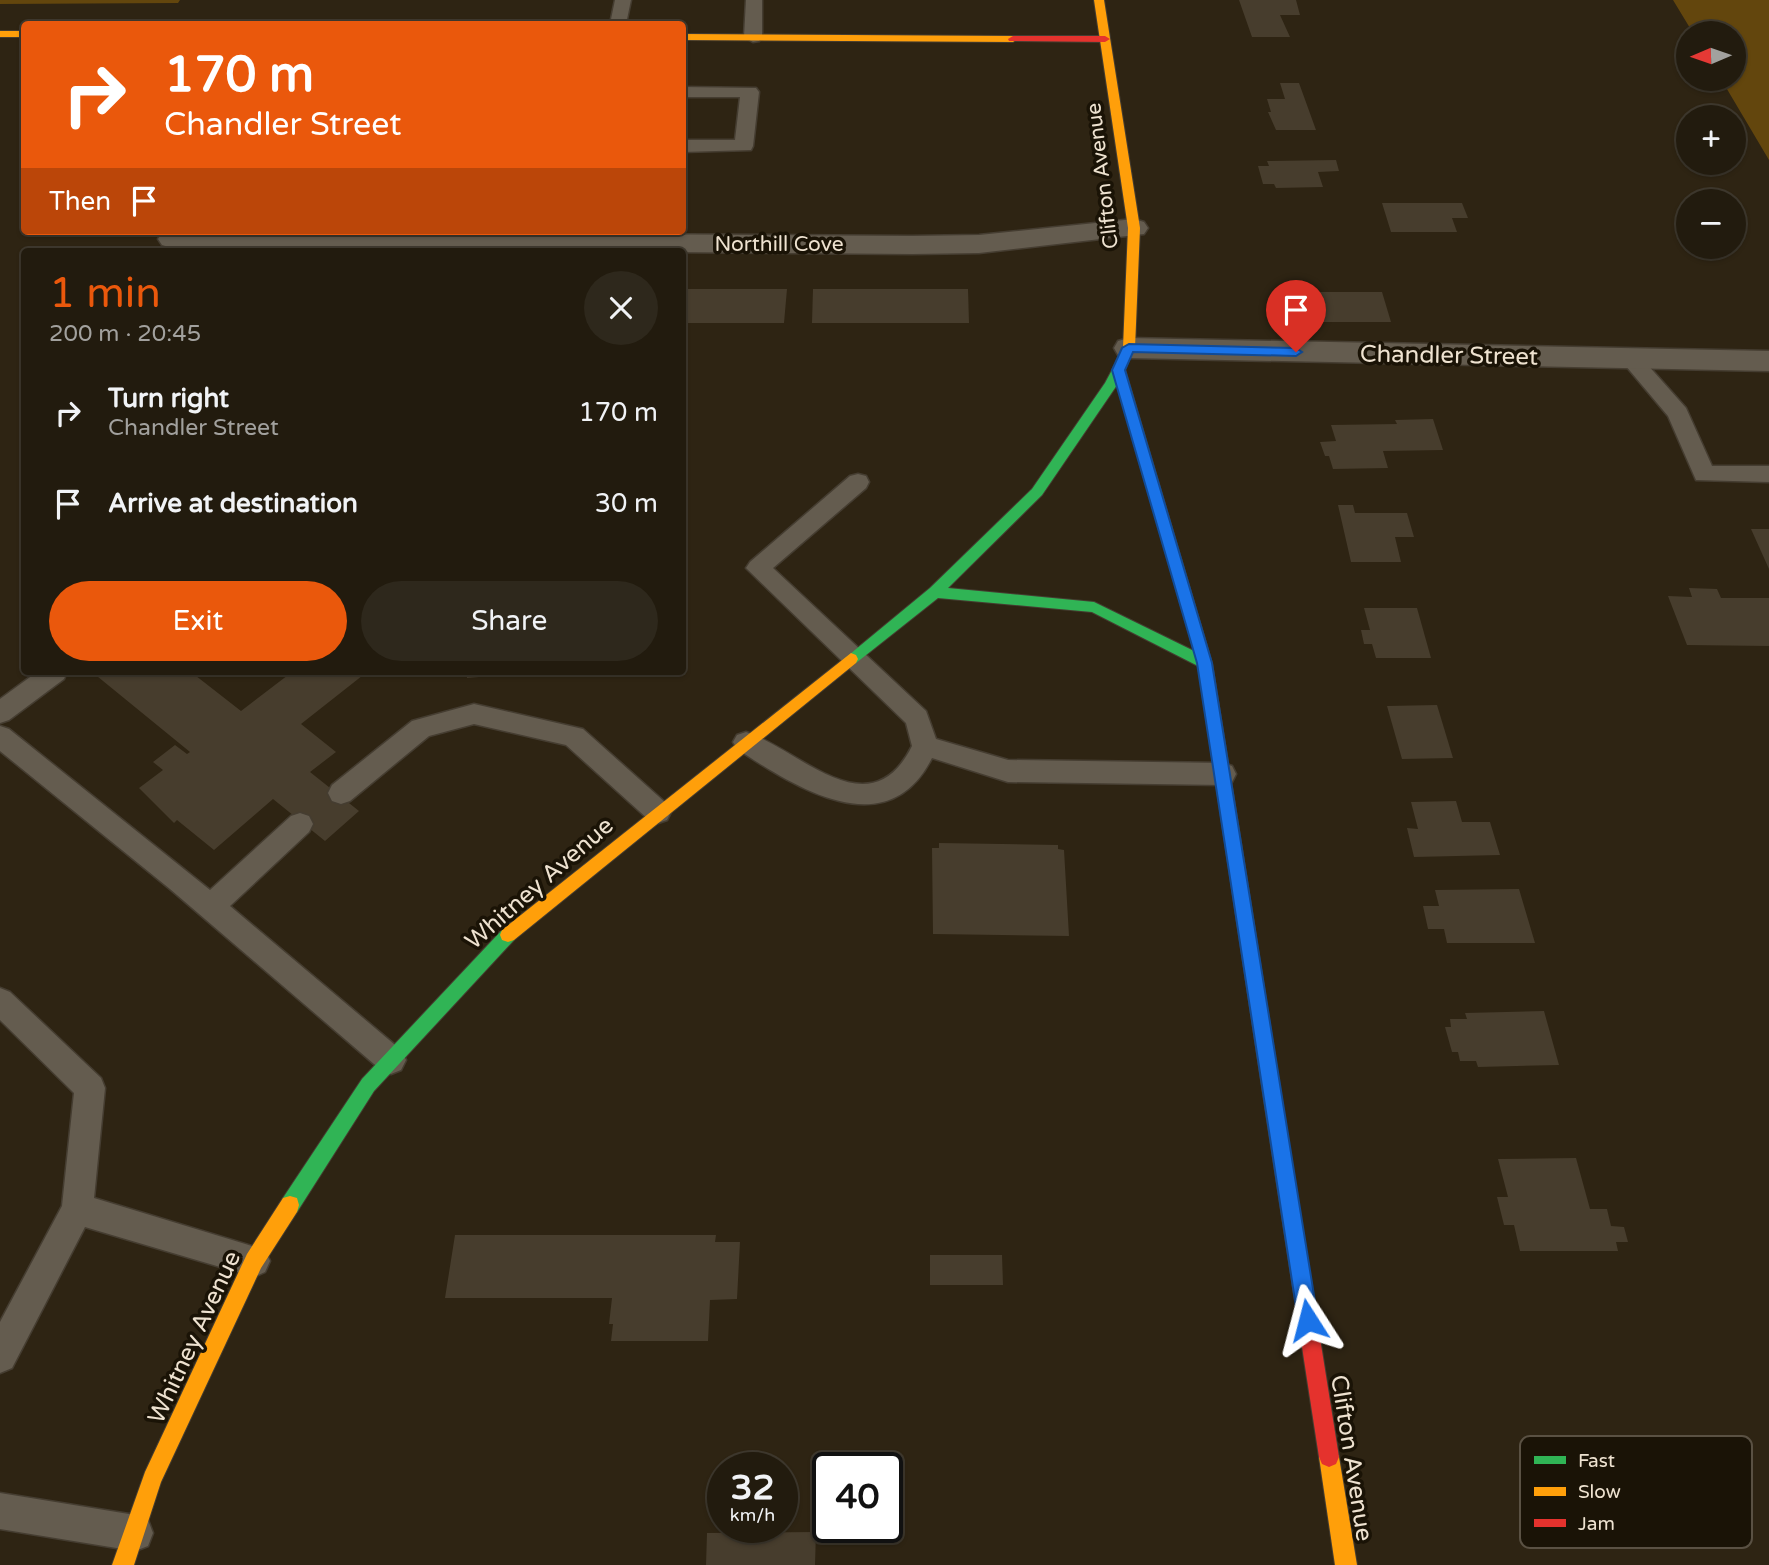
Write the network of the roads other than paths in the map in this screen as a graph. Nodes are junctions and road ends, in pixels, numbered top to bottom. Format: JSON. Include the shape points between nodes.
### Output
{"nodes":[{"id":1,"x":623,"y":0,"type":"edge"},
{"id":2,"x":754,"y":0,"type":"edge"},
{"id":3,"x":1100,"y":0,"type":"edge"},
{"id":4,"x":619,"y":21,"type":"edge"},
{"id":5,"x":0,"y":34,"type":"edge"},
{"id":6,"x":21,"y":34,"type":"edge"},
{"id":7,"x":686,"y":37,"type":"edge"},
{"id":8,"x":753,"y":37,"type":"junction"},
{"id":9,"x":1105,"y":39,"type":"junction"},
{"id":10,"x":686,"y":92,"type":"edge"},
{"id":11,"x":686,"y":146,"type":"edge"},
{"id":12,"x":1134,"y":229,"type":"junction"},
{"id":13,"x":172,"y":239,"type":"dead end"},
{"id":14,"x":1124,"y":359,"type":"junction"},
{"id":15,"x":1631,"y":359,"type":"junction"},
{"id":16,"x":1769,"y":361,"type":"edge"},
{"id":17,"x":1769,"y":474,"type":"edge"},
{"id":18,"x":858,"y":482,"type":"dead end"},
{"id":19,"x":935,"y":592,"type":"junction"},
{"id":20,"x":853,"y":657,"type":"junction"},
{"id":21,"x":1205,"y":663,"type":"junction"},
{"id":22,"x":51,"y":675,"type":"edge"},
{"id":23,"x":0,"y":713,"type":"edge"},
{"id":24,"x":0,"y":736,"type":"edge"},
{"id":25,"x":746,"y":742,"type":"junction"},
{"id":26,"x":925,"y":746,"type":"junction"},
{"id":27,"x":1223,"y":774,"type":"junction"},
{"id":28,"x":341,"y":793,"type":"dead end"},
{"id":29,"x":658,"y":812,"type":"junction"},
{"id":30,"x":300,"y":824,"type":"dead end"},
{"id":31,"x":211,"y":906,"type":"junction"},
{"id":32,"x":0,"y":1002,"type":"edge"},
{"id":33,"x":391,"y":1060,"type":"junction"},
{"id":34,"x":77,"y":1209,"type":"junction"},
{"id":35,"x":254,"y":1261,"type":"junction"},
{"id":36,"x":0,"y":1356,"type":"edge"},
{"id":37,"x":0,"y":1511,"type":"edge"},
{"id":38,"x":135,"y":1532,"type":"junction"},
{"id":39,"x":123,"y":1565,"type":"edge"},
{"id":40,"x":1346,"y":1565,"type":"edge"}],
"edges":[{"from":1,"to":4,"type":"lane"},
{"from":2,"to":8,"type":"lane"},
{"from":3,"to":9,"type":"main road","name":"Clifton Avenue"},
{"from":5,"to":6,"type":"main road"},
{"from":7,"to":8,"type":"main road"},
{"from":8,"to":9,"type":"main road"},
{"from":9,"to":12,"type":"main road","name":"Clifton Avenue"},
{"from":10,"to":11,"type":"lane","via":[[750,92],[744,146]]},
{"from":12,"to":13,"type":"street","name":"Northill Cove","via":[[979,244],[912,245]]},
{"from":12,"to":14,"type":"main road","name":"Clifton Avenue"},
{"from":14,"to":15,"type":"street","name":"Chandler Street"},
{"from":14,"to":19,"type":"main road","name":"Whitney Avenue","via":[[1037,492]]},
{"from":14,"to":21,"type":"main road","name":"Clifton Avenue"},
{"from":15,"to":16,"type":"street","name":"Chandler Street"},
{"from":15,"to":17,"type":"lane","via":[[1678,413],[1704,474]]},
{"from":18,"to":20,"type":"lane","via":[[758,568]]},
{"from":19,"to":20,"type":"main road","name":"Whitney Avenue"},
{"from":19,"to":21,"type":"main road","via":[[1094,607]]},
{"from":20,"to":25,"type":"main road","name":"Whitney Avenue"},
{"from":20,"to":26,"type":"lane","via":[[916,718]]},
{"from":21,"to":27,"type":"main road","name":"Clifton Avenue"},
{"from":22,"to":23,"type":"lane"},
{"from":24,"to":31,"type":"lane"},
{"from":25,"to":26,"type":"lane","via":[[810,782],[870,795],[911,771]]},
{"from":25,"to":29,"type":"main road","name":"Whitney Avenue"},
{"from":26,"to":27,"type":"lane","via":[[1008,771]]},
{"from":27,"to":40,"type":"main road","name":"Clifton Avenue"},
{"from":28,"to":29,"type":"lane","via":[[421,728],[474,714],[574,736]]},
{"from":29,"to":33,"type":"main road","name":"Whitney Avenue","via":[[500,941]]},
{"from":30,"to":31,"type":"lane"},
{"from":31,"to":33,"type":"lane"},
{"from":32,"to":34,"type":"lane","via":[[90,1088]]},
{"from":33,"to":35,"type":"main road","name":"Whitney Avenue","via":[[368,1085]]},
{"from":34,"to":35,"type":"lane"},
{"from":34,"to":36,"type":"lane"},
{"from":35,"to":38,"type":"main road","name":"Whitney Avenue","via":[[152,1479]]},
{"from":37,"to":38,"type":"lane"},
{"from":38,"to":39,"type":"main road","name":"Whitney Avenue"}]}
